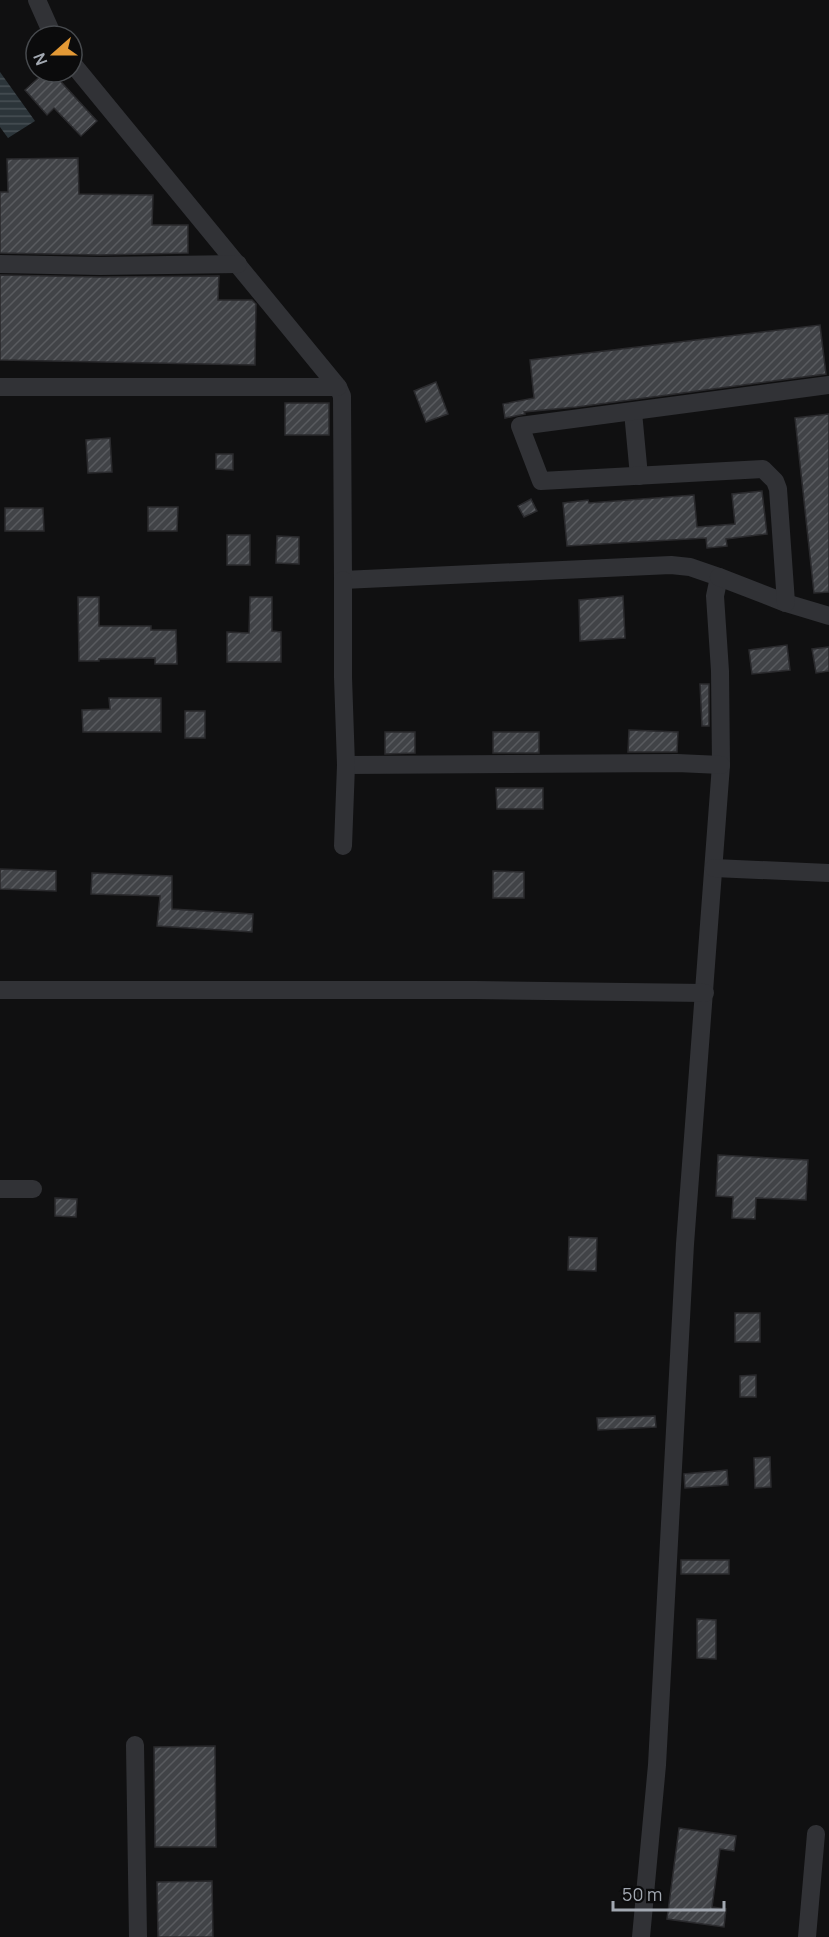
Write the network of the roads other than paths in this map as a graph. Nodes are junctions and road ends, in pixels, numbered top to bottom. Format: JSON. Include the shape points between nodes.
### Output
{"nodes":[{"id":1,"x":37,"y":0,"type":"edge"},
{"id":2,"x":48,"y":24,"type":"edge"},
{"id":3,"x":84,"y":78,"type":"edge"},
{"id":4,"x":0,"y":264,"type":"edge"},
{"id":5,"x":238,"y":264,"type":"junction"},
{"id":6,"x":829,"y":385,"type":"edge"},
{"id":7,"x":0,"y":387,"type":"edge"},
{"id":8,"x":338,"y":387,"type":"junction"},
{"id":9,"x":633,"y":412,"type":"junction"},
{"id":10,"x":639,"y":476,"type":"junction"},
{"id":11,"x":719,"y":577,"type":"junction"},
{"id":12,"x":343,"y":580,"type":"junction"},
{"id":13,"x":786,"y":603,"type":"junction"},
{"id":14,"x":829,"y":616,"type":"edge"},
{"id":15,"x":346,"y":765,"type":"junction"},
{"id":16,"x":722,"y":765,"type":"junction"},
{"id":17,"x":343,"y":846,"type":"dead end"},
{"id":18,"x":714,"y":868,"type":"junction"},
{"id":19,"x":829,"y":873,"type":"edge"},
{"id":20,"x":0,"y":990,"type":"edge"},
{"id":21,"x":705,"y":993,"type":"junction"},
{"id":22,"x":0,"y":1189,"type":"edge"},
{"id":23,"x":33,"y":1189,"type":"dead end"},
{"id":24,"x":135,"y":1745,"type":"dead end"},
{"id":25,"x":816,"y":1834,"type":"dead end"},
{"id":26,"x":138,"y":1937,"type":"edge"},
{"id":27,"x":641,"y":1937,"type":"edge"},
{"id":28,"x":807,"y":1937,"type":"edge"}],
"edges":[{"from":1,"to":2,"type":"street"},
{"from":3,"to":5,"type":"street"},
{"from":4,"to":5,"type":"street"},
{"from":5,"to":8,"type":"street"},
{"from":6,"to":9,"type":"street"},
{"from":7,"to":8,"type":"street"},
{"from":8,"to":12,"type":"street","via":[[342,396]]},
{"from":9,"to":10,"type":"street"},
{"from":9,"to":10,"type":"street","via":[[520,426],[541,481]]},
{"from":10,"to":13,"type":"street","via":[[763,469],[770,474],[777,489]]},
{"from":11,"to":12,"type":"street","via":[[671,565]]},
{"from":11,"to":13,"type":"street"},
{"from":11,"to":16,"type":"street","via":[[715,596]]},
{"from":12,"to":15,"type":"street"},
{"from":13,"to":14,"type":"street"},
{"from":15,"to":16,"type":"street"},
{"from":15,"to":17,"type":"street"},
{"from":16,"to":18,"type":"street"},
{"from":18,"to":19,"type":"street"},
{"from":18,"to":21,"type":"street"},
{"from":20,"to":21,"type":"street"},
{"from":21,"to":27,"type":"street","via":[[684,1256],[657,1765]]},
{"from":22,"to":23,"type":"street"},
{"from":24,"to":26,"type":"street"},
{"from":25,"to":28,"type":"street"}]}
